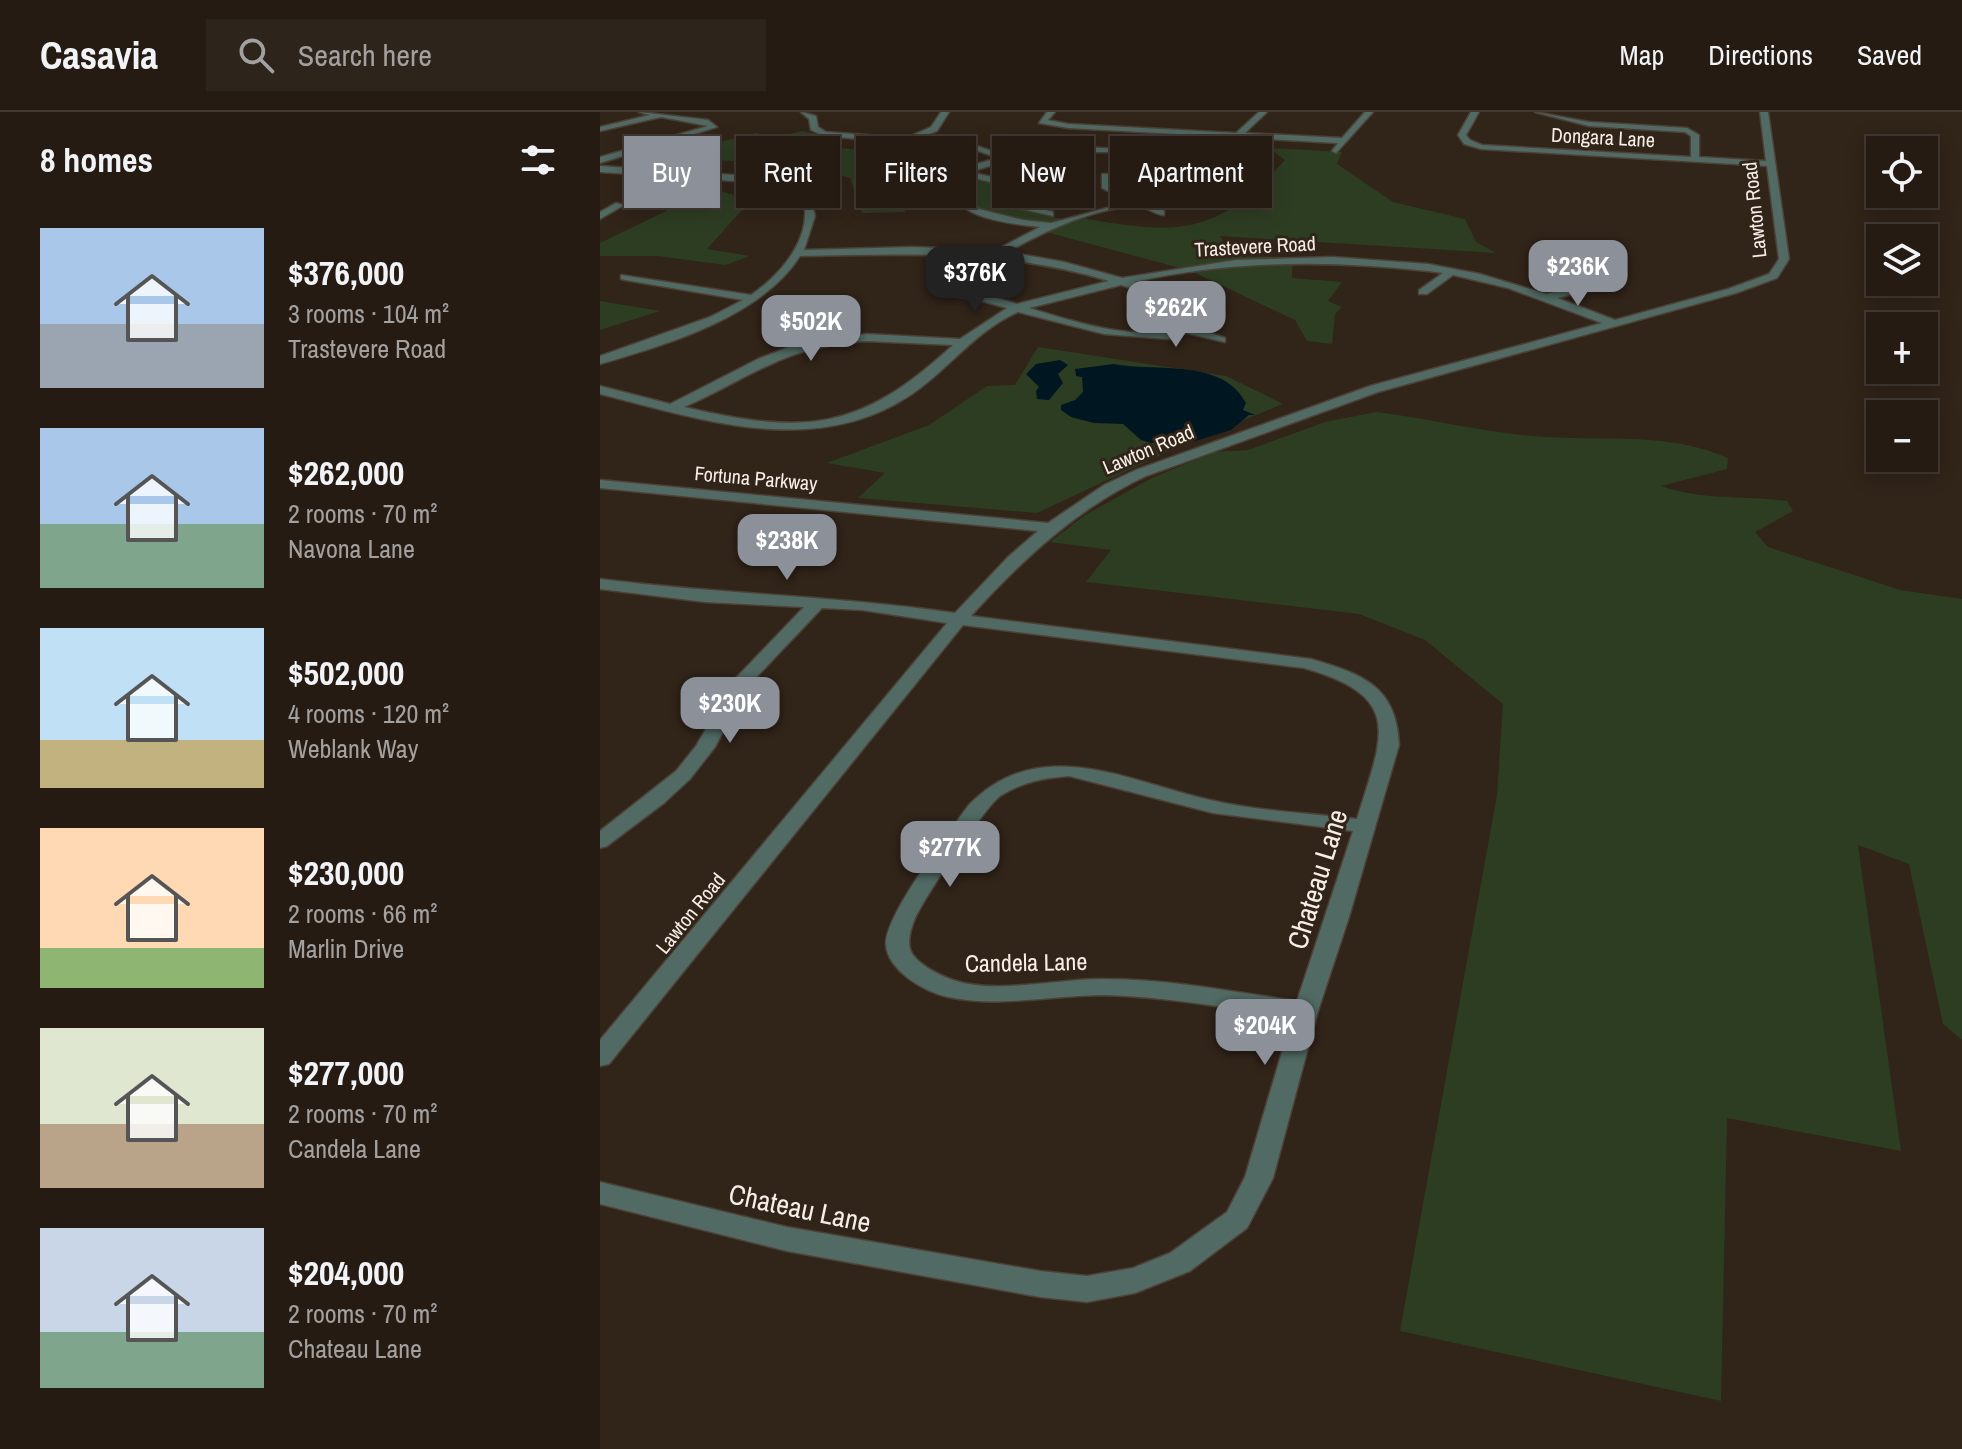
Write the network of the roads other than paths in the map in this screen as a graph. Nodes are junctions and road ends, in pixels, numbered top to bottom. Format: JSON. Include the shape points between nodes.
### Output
{"nodes":[{"id":1,"x":643,"y":112,"type":"edge"},
{"id":2,"x":805,"y":112,"type":"edge"},
{"id":3,"x":945,"y":112,"type":"edge"},
{"id":4,"x":1051,"y":112,"type":"edge"},
{"id":5,"x":1263,"y":112,"type":"edge"},
{"id":6,"x":1369,"y":112,"type":"edge"},
{"id":7,"x":1475,"y":112,"type":"edge"},
{"id":8,"x":1539,"y":112,"type":"edge"},
{"id":9,"x":1764,"y":112,"type":"edge"},
{"id":10,"x":662,"y":115,"type":"junction"},
{"id":11,"x":1145,"y":121,"type":"dead end"},
{"id":12,"x":600,"y":129,"type":"edge"},
{"id":13,"x":1134,"y":129,"type":"junction"},
{"id":14,"x":1238,"y":135,"type":"junction"},
{"id":15,"x":917,"y":136,"type":"edge"},
{"id":16,"x":856,"y":137,"type":"edge"},
{"id":17,"x":1345,"y":141,"type":"junction"},
{"id":18,"x":1336,"y":151,"type":"dead end"},
{"id":19,"x":600,"y":160,"type":"edge"},
{"id":20,"x":1695,"y":160,"type":"junction"},
{"id":21,"x":1773,"y":164,"type":"junction"},
{"id":22,"x":600,"y":169,"type":"edge"},
{"id":23,"x":976,"y":176,"type":"edge"},
{"id":24,"x":1105,"y":176,"type":"dead end"},
{"id":25,"x":1110,"y":188,"type":"edge"},
{"id":26,"x":619,"y":205,"type":"dead end"},
{"id":27,"x":969,"y":208,"type":"edge"},
{"id":28,"x":1115,"y":208,"type":"edge"},
{"id":29,"x":1151,"y":208,"type":"edge"},
{"id":30,"x":1161,"y":213,"type":"dead end"},
{"id":31,"x":600,"y":216,"type":"edge"},
{"id":32,"x":1070,"y":219,"type":"junction"},
{"id":33,"x":1051,"y":226,"type":"junction"},
{"id":34,"x":798,"y":253,"type":"junction"},
{"id":35,"x":997,"y":254,"type":"junction"},
{"id":36,"x":1451,"y":272,"type":"junction"},
{"id":37,"x":625,"y":277,"type":"dead end"},
{"id":38,"x":1119,"y":281,"type":"junction"},
{"id":39,"x":1601,"y":284,"type":"dead end"},
{"id":40,"x":943,"y":292,"type":"dead end"},
{"id":41,"x":1423,"y":292,"type":"dead end"},
{"id":42,"x":1547,"y":297,"type":"junction"},
{"id":43,"x":755,"y":299,"type":"junction"},
{"id":44,"x":1014,"y":309,"type":"junction"},
{"id":45,"x":1613,"y":323,"type":"junction"},
{"id":46,"x":1184,"y":329,"type":"junction"},
{"id":47,"x":1221,"y":340,"type":"dead end"},
{"id":48,"x":959,"y":342,"type":"junction"},
{"id":49,"x":600,"y":360,"type":"edge"},
{"id":50,"x":600,"y":390,"type":"edge"},
{"id":51,"x":671,"y":408,"type":"junction"},
{"id":52,"x":600,"y":484,"type":"edge"},
{"id":53,"x":1051,"y":528,"type":"junction"},
{"id":54,"x":603,"y":587,"type":"edge"},
{"id":55,"x":817,"y":603,"type":"junction"},
{"id":56,"x":960,"y":618,"type":"junction"},
{"id":57,"x":1364,"y":826,"type":"junction"},
{"id":58,"x":600,"y":841,"type":"edge"},
{"id":59,"x":1306,"y":1011,"type":"junction"},
{"id":60,"x":600,"y":1057,"type":"edge"},
{"id":61,"x":600,"y":1193,"type":"edge"}],
"edges":[{"from":1,"to":10,"type":"street"},
{"from":2,"to":16,"type":"street","via":[[824,134]]},
{"from":3,"to":15,"type":"street","via":[[934,129]]},
{"from":4,"to":13,"type":"street","via":[[1042,121]]},
{"from":5,"to":14,"type":"street"},
{"from":6,"to":17,"type":"street"},
{"from":7,"to":20,"type":"street","name":"Dongara Lane","via":[[1462,135],[1481,147]]},
{"from":8,"to":20,"type":"street","via":[[1589,124],[1687,130],[1695,135]]},
{"from":9,"to":21,"type":"street","name":"Lawton Road"},
{"from":10,"to":12,"type":"street"},
{"from":10,"to":19,"type":"street","via":[[713,127]]},
{"from":11,"to":13,"type":"street"},
{"from":13,"to":14,"type":"street"},
{"from":14,"to":17,"type":"street"},
{"from":17,"to":18,"type":"street"},
{"from":20,"to":21,"type":"street","name":"Dongara Lane"},
{"from":21,"to":45,"type":"street","name":"Lawton Road","via":[[1784,259],[1780,270],[1755,284]]},
{"from":22,"to":34,"type":"street","via":[[751,177],[795,185],[805,190],[812,212]]},
{"from":23,"to":32,"type":"street","via":[[993,180],[1016,205]]},
{"from":24,"to":25,"type":"street"},
{"from":26,"to":31,"type":"street"},
{"from":27,"to":33,"type":"street"},
{"from":28,"to":32,"type":"street"},
{"from":29,"to":30,"type":"street"},
{"from":32,"to":33,"type":"street"},
{"from":33,"to":35,"type":"street"},
{"from":34,"to":35,"type":"street"},
{"from":34,"to":43,"type":"street"},
{"from":35,"to":38,"type":"street","via":[[1057,263]]},
{"from":36,"to":38,"type":"street","name":"Trastevere Road","via":[[1326,261],[1249,261]]},
{"from":36,"to":41,"type":"street"},
{"from":36,"to":42,"type":"street","name":"Trastevere Road"},
{"from":37,"to":43,"type":"street"},
{"from":38,"to":44,"type":"street","name":"Trastevere Road"},
{"from":38,"to":46,"type":"street","via":[[1192,305],[1198,318]]},
{"from":39,"to":42,"type":"street"},
{"from":40,"to":44,"type":"street","via":[[967,293]]},
{"from":42,"to":45,"type":"street","name":"Trastevere Road"},
{"from":43,"to":49,"type":"street","via":[[717,319]]},
{"from":44,"to":46,"type":"street","via":[[1110,334]]},
{"from":44,"to":48,"type":"street","name":"Trastevere Road"},
{"from":45,"to":53,"type":"street","name":"Lawton Road","via":[[1283,419],[1109,488]]},
{"from":46,"to":47,"type":"street"},
{"from":48,"to":51,"type":"street","via":[[875,337],[818,343],[779,354]]},
{"from":48,"to":51,"type":"street","name":"Trastevere Road","via":[[890,404],[838,421],[742,426]]},
{"from":50,"to":51,"type":"street","name":"Trastevere Road"},
{"from":52,"to":53,"type":"street","name":"Fortuna Parkway"},
{"from":53,"to":56,"type":"street","name":"Lawton Road"},
{"from":54,"to":55,"type":"street","name":"Chateau Lane"},
{"from":55,"to":56,"type":"street","name":"Chateau Lane"},
{"from":55,"to":58,"type":"street","via":[[726,702],[706,746],[684,774]]},
{"from":56,"to":57,"type":"street","name":"Chateau Lane","via":[[1335,671],[1383,702],[1391,723]]},
{"from":56,"to":60,"type":"street","name":"Lawton Road"},
{"from":57,"to":59,"type":"street","name":"Chateau Lane"},
{"from":57,"to":59,"type":"street","name":"Candela Lane","via":[[1213,807],[1069,770],[1040,772],[1010,782],[975,810],[904,917],[897,941],[899,955],[912,969],[950,989],[1166,990]]},
{"from":59,"to":61,"type":"street","name":"Chateau Lane","via":[[1259,1178],[1237,1220],[1180,1262],[1135,1280],[1087,1289],[1040,1284],[787,1239]]}]}
